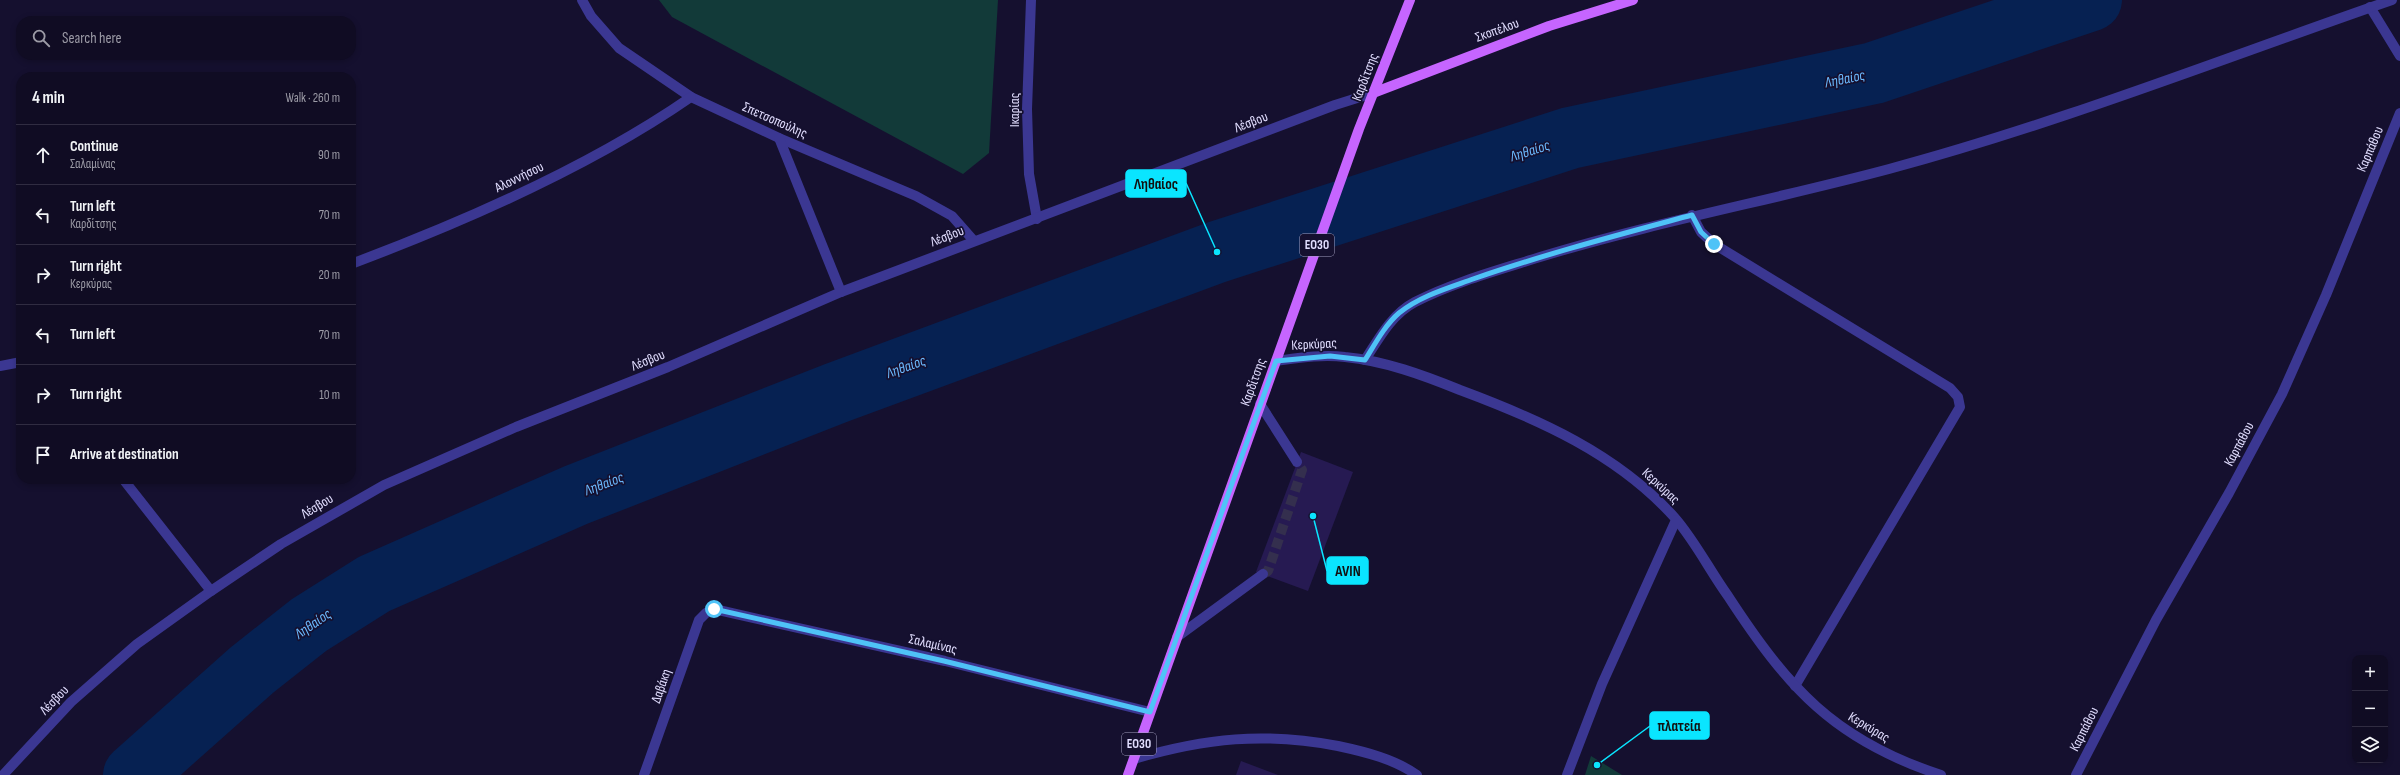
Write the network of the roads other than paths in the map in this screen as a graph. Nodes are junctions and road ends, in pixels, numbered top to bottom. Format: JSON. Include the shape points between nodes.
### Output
{"nodes":[{"id":1,"x":582,"y":0,"type":"edge"},
{"id":2,"x":1032,"y":0,"type":"edge"},
{"id":3,"x":1410,"y":0,"type":"edge"},
{"id":4,"x":1633,"y":0,"type":"edge"},
{"id":5,"x":2392,"y":0,"type":"edge"},
{"id":6,"x":2370,"y":7,"type":"junction"},
{"id":7,"x":2400,"y":56,"type":"edge"},
{"id":8,"x":1373,"y":93,"type":"junction"},
{"id":9,"x":691,"y":97,"type":"junction"},
{"id":10,"x":2400,"y":113,"type":"edge"},
{"id":11,"x":779,"y":138,"type":"junction"},
{"id":12,"x":1692,"y":215,"type":"junction"},
{"id":13,"x":1036,"y":219,"type":"junction"},
{"id":14,"x":974,"y":241,"type":"junction"},
{"id":15,"x":356,"y":262,"type":"edge"},
{"id":16,"x":841,"y":292,"type":"junction"},
{"id":17,"x":1365,"y":360,"type":"junction"},
{"id":18,"x":1276,"y":361,"type":"junction"},
{"id":19,"x":16,"y":363,"type":"edge"},
{"id":20,"x":0,"y":366,"type":"edge"},
{"id":21,"x":1260,"y":404,"type":"junction"},
{"id":22,"x":1297,"y":462,"type":"tunnel mouth"},
{"id":23,"x":127,"y":484,"type":"edge"},
{"id":24,"x":1676,"y":520,"type":"junction"},
{"id":25,"x":1263,"y":574,"type":"tunnel mouth"},
{"id":26,"x":210,"y":591,"type":"junction"},
{"id":27,"x":709,"y":610,"type":"joint"},
{"id":28,"x":1177,"y":638,"type":"junction"},
{"id":29,"x":1795,"y":686,"type":"junction"},
{"id":30,"x":1150,"y":712,"type":"junction"},
{"id":31,"x":1134,"y":759,"type":"junction"},
{"id":32,"x":3,"y":775,"type":"edge"},
{"id":33,"x":644,"y":775,"type":"edge"},
{"id":34,"x":1128,"y":775,"type":"edge"},
{"id":35,"x":1417,"y":775,"type":"edge"},
{"id":36,"x":1567,"y":775,"type":"edge"},
{"id":37,"x":1941,"y":775,"type":"edge"},
{"id":38,"x":2076,"y":775,"type":"edge"}],
"edges":[{"from":1,"to":9,"type":"street","name":"Σπετσοπούλης","via":[[592,16],[620,48]]},
{"from":2,"to":13,"type":"street","name":"Ικαρίας","via":[[1027,116],[1029,174]]},
{"from":3,"to":8,"type":"main road","name":"Καρδίτσης","number":"ΕΟ30"},
{"from":4,"to":8,"type":"main road","name":"Σκοπέλου","via":[[1549,26]]},
{"from":5,"to":6,"type":"street"},
{"from":6,"to":7,"type":"street"},
{"from":6,"to":12,"type":"street","via":[[1977,145],[1854,179]]},
{"from":8,"to":13,"type":"street","name":"Λέσβου"},
{"from":8,"to":18,"type":"main road","name":"Καρδίτσης","number":"ΕΟ30"},
{"from":9,"to":11,"type":"street","name":"Σπετσοπούλης"},
{"from":9,"to":15,"type":"street","name":"Αλοννήσου","via":[[652,124],[591,158],[460,221]]},
{"from":10,"to":38,"type":"street","name":"Καρπάθου","via":[[2282,394],[2229,494],[2156,620]]},
{"from":11,"to":14,"type":"street","name":"Σπετσοπούλης","via":[[916,196],[952,216]]},
{"from":11,"to":16,"type":"street"},
{"from":12,"to":17,"type":"street","via":[[1502,269],[1435,293],[1398,314]]},
{"from":12,"to":29,"type":"street","via":[[1701,232],[1714,244],[1950,388],[1958,397],[1960,407]]},
{"from":13,"to":14,"type":"street","name":"Λέσβου"},
{"from":14,"to":16,"type":"street","name":"Λέσβου"},
{"from":16,"to":26,"type":"street","name":"Λέσβου","via":[[668,367],[516,427],[391,482],[318,521]]},
{"from":17,"to":18,"type":"street","name":"Κερκύρας","via":[[1330,356]]},
{"from":17,"to":24,"type":"street","name":"Κερκύρας","via":[[1430,378],[1481,397],[1574,440],[1602,456],[1634,480]]},
{"from":18,"to":21,"type":"main road","name":"Καρδίτσης","number":"ΕΟ30"},
{"from":19,"to":20,"type":"street"},
{"from":21,"to":22,"type":"street"},
{"from":21,"to":28,"type":"main road","name":"Καρδίτσης","number":"ΕΟ30"},
{"from":23,"to":26,"type":"street"},
{"from":24,"to":29,"type":"street","name":"Κερκύρας","via":[[1766,652]]},
{"from":24,"to":36,"type":"street","via":[[1606,677]]},
{"from":25,"to":28,"type":"street"},
{"from":26,"to":32,"type":"street","name":"Λέσβου","via":[[107,669],[71,702]]},
{"from":27,"to":30,"type":"street","name":"Σαλαμίνας","via":[[732,612],[815,630]]},
{"from":27,"to":33,"type":"street","name":"Δαβάκη","via":[[699,620]]},
{"from":28,"to":30,"type":"main road","name":"Καρδίτσης","number":"ΕΟ30"},
{"from":29,"to":37,"type":"street","name":"Κερκύρας","via":[[1819,710],[1855,736],[1892,757]]},
{"from":30,"to":31,"type":"main road","name":"Καρδίτσης","number":"ΕΟ30"},
{"from":31,"to":34,"type":"main road","name":"Καρδίτσης","number":"ΕΟ30"},
{"from":31,"to":35,"type":"street","via":[[1209,742],[1250,738],[1299,739],[1359,750],[1402,764]]}]}
